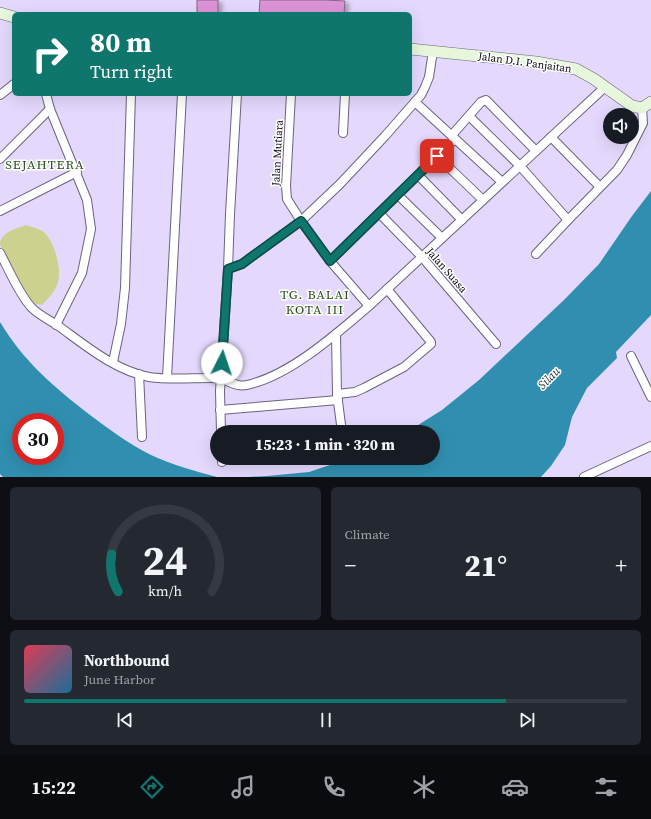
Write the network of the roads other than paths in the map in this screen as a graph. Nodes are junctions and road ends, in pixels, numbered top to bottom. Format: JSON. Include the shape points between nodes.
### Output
{"nodes":[{"id":1,"x":0,"y":13,"type":"edge"},
{"id":2,"x":12,"y":16,"type":"edge"},
{"id":3,"x":412,"y":49,"type":"edge"},
{"id":4,"x":433,"y":51,"type":"junction"},
{"id":5,"x":12,"y":86,"type":"edge"},
{"id":6,"x":605,"y":87,"type":"junction"},
{"id":7,"x":0,"y":95,"type":"edge"},
{"id":8,"x":46,"y":96,"type":"edge"},
{"id":9,"x":131,"y":96,"type":"edge"},
{"id":10,"x":182,"y":96,"type":"edge"},
{"id":11,"x":237,"y":96,"type":"edge"},
{"id":12,"x":291,"y":96,"type":"edge"},
{"id":13,"x":345,"y":96,"type":"edge"},
{"id":14,"x":415,"y":102,"type":"junction"},
{"id":15,"x":647,"y":105,"type":"edge"},
{"id":16,"x":50,"y":110,"type":"junction"},
{"id":17,"x":469,"y":116,"type":"junction"},
{"id":18,"x":343,"y":133,"type":"dead end"},
{"id":19,"x":453,"y":137,"type":"junction"},
{"id":20,"x":551,"y":137,"type":"junction"},
{"id":21,"x":536,"y":151,"type":"junction"},
{"id":22,"x":437,"y":156,"type":"junction"},
{"id":23,"x":0,"y":159,"type":"edge"},
{"id":24,"x":520,"y":166,"type":"junction"},
{"id":25,"x":77,"y":172,"type":"junction"},
{"id":26,"x":418,"y":175,"type":"junction"},
{"id":27,"x":502,"y":182,"type":"junction"},
{"id":28,"x":600,"y":187,"type":"junction"},
{"id":29,"x":398,"y":195,"type":"junction"},
{"id":30,"x":483,"y":200,"type":"junction"},
{"id":31,"x":0,"y":211,"type":"edge"},
{"id":32,"x":379,"y":213,"type":"junction"},
{"id":33,"x":462,"y":220,"type":"junction"},
{"id":34,"x":568,"y":220,"type":"junction"},
{"id":35,"x":301,"y":221,"type":"junction"},
{"id":36,"x":442,"y":238,"type":"junction"},
{"id":37,"x":0,"y":252,"type":"edge"},
{"id":38,"x":536,"y":254,"type":"dead end"},
{"id":39,"x":422,"y":257,"type":"junction"},
{"id":40,"x":330,"y":261,"type":"junction"},
{"id":41,"x":228,"y":269,"type":"junction"},
{"id":42,"x":387,"y":289,"type":"junction"},
{"id":43,"x":369,"y":306,"type":"junction"},
{"id":44,"x":56,"y":325,"type":"junction"},
{"id":45,"x":336,"y":334,"type":"junction"},
{"id":46,"x":496,"y":344,"type":"dead end"},
{"id":47,"x":631,"y":356,"type":"dead end"},
{"id":48,"x":112,"y":362,"type":"junction"},
{"id":49,"x":139,"y":374,"type":"junction"},
{"id":50,"x":167,"y":378,"type":"junction"},
{"id":51,"x":221,"y":379,"type":"junction"},
{"id":52,"x":337,"y":397,"type":"junction"},
{"id":53,"x":651,"y":397,"type":"edge"},
{"id":54,"x":220,"y":410,"type":"junction"},
{"id":55,"x":221,"y":425,"type":"edge"},
{"id":56,"x":341,"y":425,"type":"edge"},
{"id":57,"x":142,"y":437,"type":"dead end"},
{"id":58,"x":651,"y":446,"type":"edge"},
{"id":59,"x":584,"y":477,"type":"edge"}],
"edges":[{"from":1,"to":2,"type":"main road"},
{"from":3,"to":4,"type":"main road","name":"Jalan D.I. Panjaitan"},
{"from":4,"to":6,"type":"main road","name":"Jalan D.I. Panjaitan","via":[[553,64],[586,73]]},
{"from":4,"to":14,"type":"street","via":[[430,77]]},
{"from":5,"to":7,"type":"street"},
{"from":6,"to":15,"type":"main road","name":"Jalan D.I. Panjaitan","via":[[632,106]]},
{"from":6,"to":20,"type":"street"},
{"from":8,"to":16,"type":"street"},
{"from":9,"to":48,"type":"street","via":[[125,288]]},
{"from":10,"to":50,"type":"street"},
{"from":11,"to":41,"type":"street"},
{"from":12,"to":35,"type":"street","name":"Jalan Mutiara","via":[[286,194]]},
{"from":13,"to":18,"type":"street"},
{"from":14,"to":19,"type":"street"},
{"from":14,"to":35,"type":"street","via":[[361,163]]},
{"from":15,"to":28,"type":"street","via":[[640,131],[627,155],[617,170]]},
{"from":16,"to":23,"type":"street"},
{"from":16,"to":25,"type":"street"},
{"from":17,"to":19,"type":"street"},
{"from":17,"to":21,"type":"street","via":[[486,100]]},
{"from":17,"to":24,"type":"street"},
{"from":19,"to":22,"type":"street"},
{"from":19,"to":27,"type":"street"},
{"from":20,"to":21,"type":"street"},
{"from":20,"to":28,"type":"street"},
{"from":21,"to":24,"type":"street"},
{"from":22,"to":26,"type":"street"},
{"from":22,"to":30,"type":"street"},
{"from":24,"to":27,"type":"street"},
{"from":24,"to":34,"type":"street"},
{"from":25,"to":31,"type":"street"},
{"from":25,"to":44,"type":"street","via":[[87,200],[91,229],[82,273]]},
{"from":26,"to":29,"type":"street"},
{"from":26,"to":33,"type":"street"},
{"from":27,"to":30,"type":"street"},
{"from":28,"to":34,"type":"street"},
{"from":29,"to":32,"type":"street"},
{"from":29,"to":36,"type":"street"},
{"from":30,"to":33,"type":"street"},
{"from":32,"to":39,"type":"street","name":"Jalan Suasa"},
{"from":32,"to":40,"type":"street"},
{"from":33,"to":36,"type":"street"},
{"from":34,"to":38,"type":"street"},
{"from":35,"to":40,"type":"street","name":"Jalan Mutiara"},
{"from":35,"to":41,"type":"street","via":[[242,264]]},
{"from":36,"to":39,"type":"street"},
{"from":37,"to":44,"type":"street","via":[[32,308]]},
{"from":39,"to":42,"type":"street"},
{"from":39,"to":46,"type":"street","name":"Jalan Suasa"},
{"from":40,"to":43,"type":"street","name":"Jalan Mutiara"},
{"from":41,"to":51,"type":"street"},
{"from":42,"to":43,"type":"street"},
{"from":42,"to":52,"type":"street","via":[[431,344],[404,367],[355,392]]},
{"from":43,"to":45,"type":"street"},
{"from":44,"to":48,"type":"street"},
{"from":45,"to":51,"type":"street","via":[[290,367],[252,384],[238,386]]},
{"from":45,"to":52,"type":"street"},
{"from":47,"to":53,"type":"street"},
{"from":48,"to":49,"type":"street"},
{"from":49,"to":50,"type":"street"},
{"from":49,"to":57,"type":"street"},
{"from":50,"to":51,"type":"street"},
{"from":51,"to":54,"type":"street"},
{"from":52,"to":54,"type":"street"},
{"from":52,"to":56,"type":"street"},
{"from":54,"to":55,"type":"street"},
{"from":58,"to":59,"type":"street"}]}
